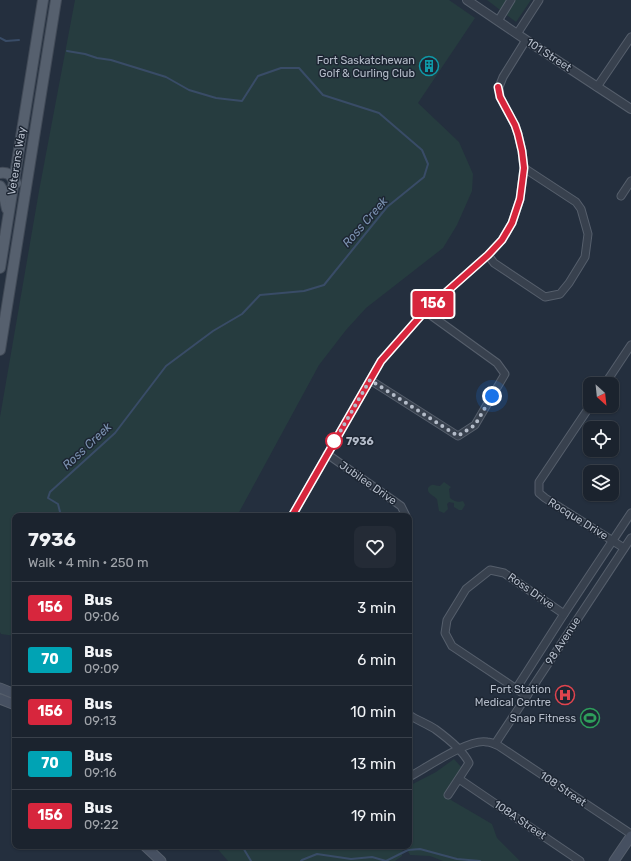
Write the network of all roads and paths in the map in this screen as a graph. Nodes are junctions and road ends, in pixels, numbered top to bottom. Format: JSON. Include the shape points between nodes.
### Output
{"nodes":[{"id":1,"x":43,"y":0,"type":"edge"},
{"id":2,"x":56,"y":0,"type":"edge"},
{"id":3,"x":467,"y":0,"type":"edge"},
{"id":4,"x":511,"y":0,"type":"edge"},
{"id":5,"x":539,"y":0,"type":"edge"},
{"id":6,"x":498,"y":20,"type":"junction"},
{"id":7,"x":517,"y":34,"type":"junction"},
{"id":8,"x":631,"y":37,"type":"edge"},
{"id":9,"x":526,"y":40,"type":"junction"},
{"id":10,"x":597,"y":87,"type":"junction"},
{"id":11,"x":631,"y":109,"type":"edge"},
{"id":12,"x":524,"y":168,"type":"junction"},
{"id":13,"x":0,"y":173,"type":"edge"},
{"id":14,"x":631,"y":180,"type":"edge"},
{"id":15,"x":14,"y":181,"type":"junction"},
{"id":16,"x":0,"y":186,"type":"edge"},
{"id":17,"x":24,"y":194,"type":"junction"},
{"id":18,"x":621,"y":196,"type":"dead end"},
{"id":19,"x":8,"y":217,"type":"junction"},
{"id":20,"x":488,"y":255,"type":"junction"},
{"id":21,"x":0,"y":268,"type":"edge"},
{"id":22,"x":425,"y":311,"type":"junction"},
{"id":23,"x":631,"y":345,"type":"edge"},
{"id":24,"x":0,"y":350,"type":"edge"},
{"id":25,"x":610,"y":377,"type":"edge"},
{"id":26,"x":370,"y":380,"type":"junction"},
{"id":27,"x":585,"y":413,"type":"edge"},
{"id":28,"x":327,"y":454,"type":"junction"},
{"id":29,"x":294,"y":513,"type":"edge"},
{"id":30,"x":404,"y":513,"type":"edge"},
{"id":31,"x":631,"y":513,"type":"edge"},
{"id":32,"x":631,"y":538,"type":"edge"},
{"id":33,"x":612,"y":541,"type":"junction"},
{"id":34,"x":624,"y":548,"type":"junction"},
{"id":35,"x":564,"y":614,"type":"junction"},
{"id":36,"x":0,"y":688,"type":"edge"},
{"id":37,"x":516,"y":689,"type":"junction"},
{"id":38,"x":12,"y":693,"type":"edge"},
{"id":39,"x":527,"y":696,"type":"junction"},
{"id":40,"x":0,"y":699,"type":"edge"},
{"id":41,"x":12,"y":705,"type":"edge"},
{"id":42,"x":412,"y":717,"type":"edge"},
{"id":43,"x":495,"y":744,"type":"junction"},
{"id":44,"x":459,"y":749,"type":"junction"},
{"id":45,"x":412,"y":775,"type":"edge"},
{"id":46,"x":459,"y":778,"type":"junction"},
{"id":47,"x":448,"y":796,"type":"dead end"},
{"id":48,"x":631,"y":835,"type":"edge"},
{"id":49,"x":148,"y":849,"type":"edge"},
{"id":50,"x":161,"y":861,"type":"edge"},
{"id":51,"x":580,"y":861,"type":"edge"},
{"id":52,"x":614,"y":861,"type":"edge"}],
"edges":[{"from":1,"to":15,"type":"main road","name":"Veterans Way"},
{"from":2,"to":17,"type":"main road","name":"Veterans Way"},
{"from":3,"to":6,"type":"street","name":"101 Street"},
{"from":4,"to":6,"type":"street"},
{"from":5,"to":7,"type":"street"},
{"from":6,"to":7,"type":"street","name":"101 Street"},
{"from":7,"to":9,"type":"street","name":"101 Street"},
{"from":8,"to":10,"type":"street"},
{"from":9,"to":10,"type":"street","name":"101 Street"},
{"from":9,"to":12,"type":"street","via":[[498,87],[500,97],[518,134]]},
{"from":10,"to":11,"type":"street","name":"101 Street"},
{"from":12,"to":20,"type":"street","via":[[516,214],[509,230]]},
{"from":12,"to":20,"type":"street","via":[[579,205],[588,234],[585,257],[560,294],[545,297],[494,263]]},
{"from":13,"to":15,"type":"main road","via":[[8,173]]},
{"from":14,"to":18,"type":"street"},
{"from":15,"to":17,"type":"main road"},
{"from":15,"to":19,"type":"main road","name":"Veterans Way"},
{"from":16,"to":19,"type":"main road"},
{"from":17,"to":24,"type":"main road","name":"Veterans Way"},
{"from":19,"to":21,"type":"main road","name":"Veterans Way"},
{"from":20,"to":22,"type":"street"},
{"from":22,"to":26,"type":"street","via":[[381,361]]},
{"from":22,"to":26,"type":"street","via":[[497,363],[505,374],[475,425],[458,436]]},
{"from":23,"to":25,"type":"street"},
{"from":26,"to":28,"type":"street"},
{"from":27,"to":33,"type":"street","name":"Rocque Drive","via":[[539,482],[539,493]]},
{"from":28,"to":29,"type":"street"},
{"from":28,"to":30,"type":"street","name":"Jubilee Drive","via":[[401,506]]},
{"from":31,"to":33,"type":"street"},
{"from":32,"to":34,"type":"street","name":"98 Avenue"},
{"from":33,"to":34,"type":"street","name":"Rocque Drive"},
{"from":33,"to":35,"type":"street"},
{"from":34,"to":39,"type":"street","name":"98 Avenue"},
{"from":35,"to":37,"type":"street"},
{"from":35,"to":37,"type":"street","name":"Ross Drive","via":[[504,573],[490,570],[466,589],[447,620],[445,633],[452,646]]},
{"from":36,"to":38,"type":"main road"},
{"from":37,"to":39,"type":"street","name":"Ross Drive"},
{"from":39,"to":43,"type":"street","name":"98 Avenue"},
{"from":40,"to":41,"type":"main road"},
{"from":42,"to":44,"type":"street","via":[[434,728]]},
{"from":43,"to":44,"type":"street","via":[[487,741],[478,742]]},
{"from":43,"to":48,"type":"street","name":"108 Street"},
{"from":44,"to":45,"type":"street"},
{"from":44,"to":46,"type":"street","via":[[469,763]]},
{"from":46,"to":47,"type":"street"},
{"from":46,"to":51,"type":"street","name":"108A Street"},
{"from":48,"to":52,"type":"main road"},
{"from":49,"to":50,"type":"main road"}]}
